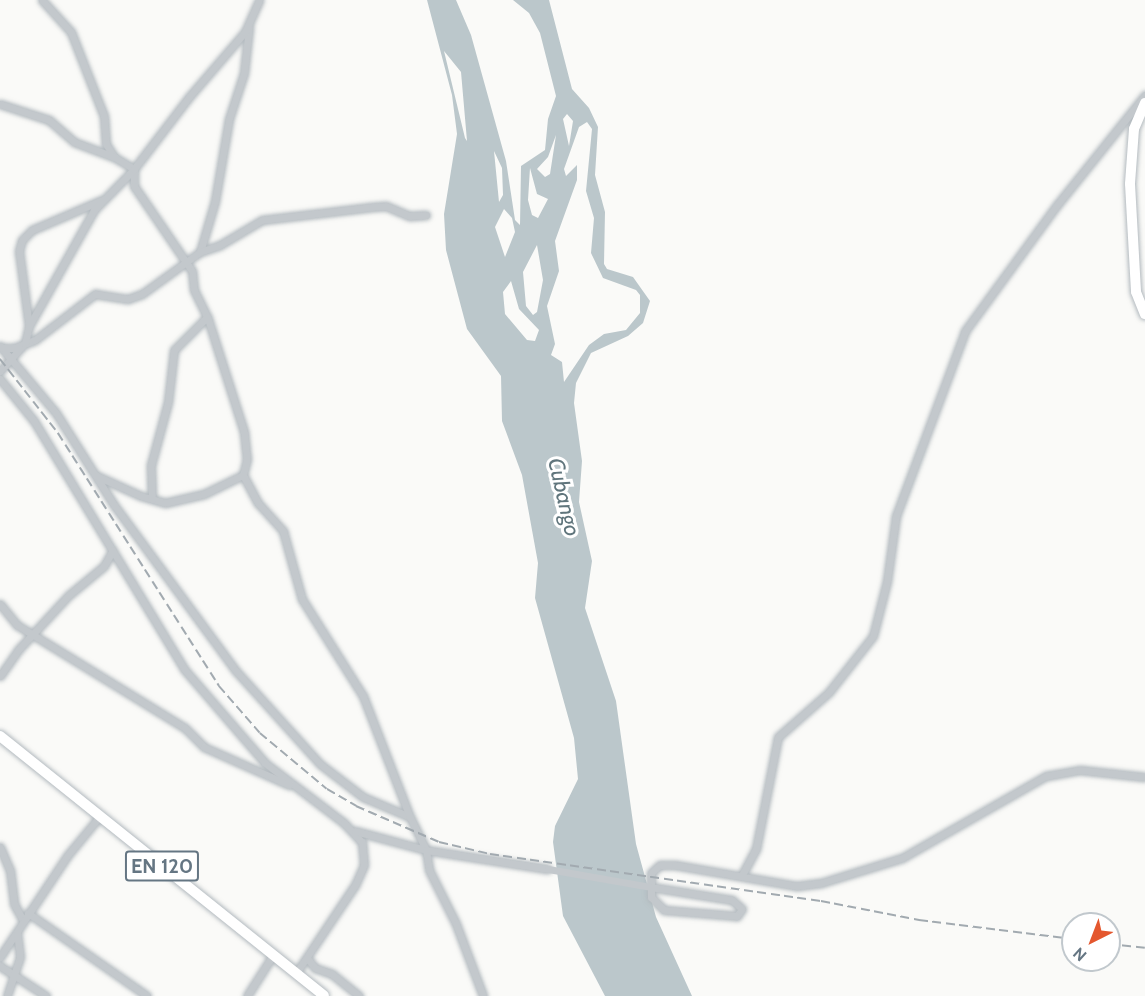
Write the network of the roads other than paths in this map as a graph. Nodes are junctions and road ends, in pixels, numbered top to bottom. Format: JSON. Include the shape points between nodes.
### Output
{"nodes":[{"id":1,"x":42,"y":0,"type":"edge"},
{"id":2,"x":259,"y":0,"type":"edge"},
{"id":3,"x":249,"y":27,"type":"junction"},
{"id":4,"x":1145,"y":95,"type":"edge"},
{"id":5,"x":1145,"y":103,"type":"edge"},
{"id":6,"x":0,"y":104,"type":"edge"},
{"id":7,"x":114,"y":157,"type":"junction"},
{"id":8,"x":134,"y":169,"type":"junction"},
{"id":9,"x":104,"y":200,"type":"junction"},
{"id":10,"x":426,"y":215,"type":"dead end"},
{"id":11,"x":200,"y":252,"type":"junction"},
{"id":12,"x":188,"y":261,"type":"junction"},
{"id":13,"x":1145,"y":314,"type":"edge"},
{"id":14,"x":207,"y":316,"type":"junction"},
{"id":15,"x":29,"y":326,"type":"junction"},
{"id":16,"x":25,"y":343,"type":"junction"},
{"id":17,"x":1,"y":347,"type":"edge"},
{"id":18,"x":12,"y":359,"type":"junction"},
{"id":19,"x":0,"y":370,"type":"edge"},
{"id":20,"x":0,"y":379,"type":"edge"},
{"id":21,"x":95,"y":475,"type":"junction"},
{"id":22,"x":243,"y":475,"type":"junction"},
{"id":23,"x":152,"y":499,"type":"junction"},
{"id":24,"x":112,"y":550,"type":"junction"},
{"id":25,"x":0,"y":604,"type":"edge"},
{"id":26,"x":32,"y":636,"type":"junction"},
{"id":27,"x":0,"y":676,"type":"edge"},
{"id":28,"x":0,"y":736,"type":"edge"},
{"id":29,"x":1145,"y":777,"type":"edge"},
{"id":30,"x":292,"y":786,"type":"junction"},
{"id":31,"x":100,"y":816,"type":"junction"},
{"id":32,"x":410,"y":817,"type":"junction"},
{"id":33,"x":353,"y":830,"type":"junction"},
{"id":34,"x":0,"y":847,"type":"edge"},
{"id":35,"x":426,"y":850,"type":"junction"},
{"id":36,"x":742,"y":875,"type":"junction"},
{"id":37,"x":26,"y":916,"type":"junction"},
{"id":38,"x":17,"y":934,"type":"junction"},
{"id":39,"x":273,"y":955,"type":"junction"},
{"id":40,"x":0,"y":957,"type":"edge"},
{"id":41,"x":307,"y":958,"type":"junction"},
{"id":42,"x":0,"y":966,"type":"edge"},
{"id":43,"x":296,"y":973,"type":"junction"},
{"id":44,"x":12,"y":976,"type":"junction"},
{"id":45,"x":7,"y":996,"type":"edge"},
{"id":46,"x":46,"y":996,"type":"edge"},
{"id":47,"x":147,"y":996,"type":"edge"},
{"id":48,"x":247,"y":996,"type":"edge"},
{"id":49,"x":324,"y":996,"type":"edge"},
{"id":50,"x":359,"y":996,"type":"edge"},
{"id":51,"x":483,"y":996,"type":"edge"}],
"edges":[{"from":1,"to":7,"type":"street","via":[[71,32],[104,116],[106,144]]},
{"from":2,"to":3,"type":"street"},
{"from":3,"to":8,"type":"street"},
{"from":3,"to":11,"type":"street","via":[[243,73]]},
{"from":4,"to":36,"type":"street","via":[[1057,205],[965,331],[896,516],[887,581],[873,636],[829,692],[778,737],[756,849]]},
{"from":5,"to":13,"type":"main road","via":[[1134,129],[1130,184],[1136,292]]},
{"from":6,"to":7,"type":"street","via":[[49,120],[85,148]]},
{"from":7,"to":8,"type":"street"},
{"from":8,"to":9,"type":"street"},
{"from":8,"to":12,"type":"street","via":[[134,186]]},
{"from":9,"to":15,"type":"street","via":[[94,210]]},
{"from":9,"to":15,"type":"street","via":[[32,230],[22,240],[19,251]]},
{"from":10,"to":11,"type":"street","via":[[406,215],[386,206],[295,214],[257,222],[220,245]]},
{"from":11,"to":12,"type":"street"},
{"from":12,"to":14,"type":"street","via":[[194,290]]},
{"from":12,"to":16,"type":"street","via":[[142,294],[128,299],[103,294],[90,297],[35,340]]},
{"from":14,"to":22,"type":"street","via":[[244,432],[247,459]]},
{"from":14,"to":23,"type":"street","via":[[174,350],[168,402],[151,465]]},
{"from":15,"to":16,"type":"street"},
{"from":16,"to":17,"type":"street"},
{"from":16,"to":18,"type":"street"},
{"from":17,"to":18,"type":"street"},
{"from":18,"to":19,"type":"street"},
{"from":18,"to":21,"type":"street","via":[[56,413]]},
{"from":20,"to":24,"type":"street","via":[[34,421]]},
{"from":21,"to":23,"type":"street"},
{"from":21,"to":32,"type":"street","via":[[236,671],[288,732],[352,790]]},
{"from":22,"to":23,"type":"street","via":[[204,494],[165,502]]},
{"from":22,"to":32,"type":"street","via":[[258,503],[283,531],[302,599],[363,696]]},
{"from":24,"to":26,"type":"street","via":[[104,566],[69,595]]},
{"from":24,"to":30,"type":"street","via":[[184,669],[265,763]]},
{"from":25,"to":26,"type":"street"},
{"from":26,"to":27,"type":"street"},
{"from":26,"to":30,"type":"street","via":[[185,728],[204,747]]},
{"from":28,"to":31,"type":"main road","number":"EN 120"},
{"from":29,"to":36,"type":"street","via":[[1080,770],[1046,776],[902,858],[820,882],[797,886]]},
{"from":30,"to":33,"type":"street"},
{"from":31,"to":37,"type":"street"},
{"from":31,"to":39,"type":"main road","number":"EN 120"},
{"from":32,"to":35,"type":"street"},
{"from":33,"to":35,"type":"street"},
{"from":33,"to":41,"type":"street","via":[[362,842],[364,865]]},
{"from":34,"to":37,"type":"street","via":[[10,870],[14,904]]},
{"from":35,"to":36,"type":"street","bridge":true,"via":[[548,869],[657,888],[732,900],[742,910],[737,916],[664,910],[651,897],[650,877],[657,867],[664,865]]},
{"from":35,"to":51,"type":"street","via":[[429,870],[456,924]]},
{"from":37,"to":38,"type":"street"},
{"from":37,"to":47,"type":"street"},
{"from":38,"to":40,"type":"street"},
{"from":38,"to":44,"type":"street","via":[[20,957]]},
{"from":39,"to":43,"type":"main road","number":"EN 120"},
{"from":39,"to":48,"type":"street"},
{"from":41,"to":43,"type":"street"},
{"from":41,"to":50,"type":"street","via":[[315,968],[332,974]]},
{"from":42,"to":44,"type":"street"},
{"from":43,"to":49,"type":"main road","number":"EN 120"},
{"from":44,"to":45,"type":"street"},
{"from":44,"to":46,"type":"street"}]}
